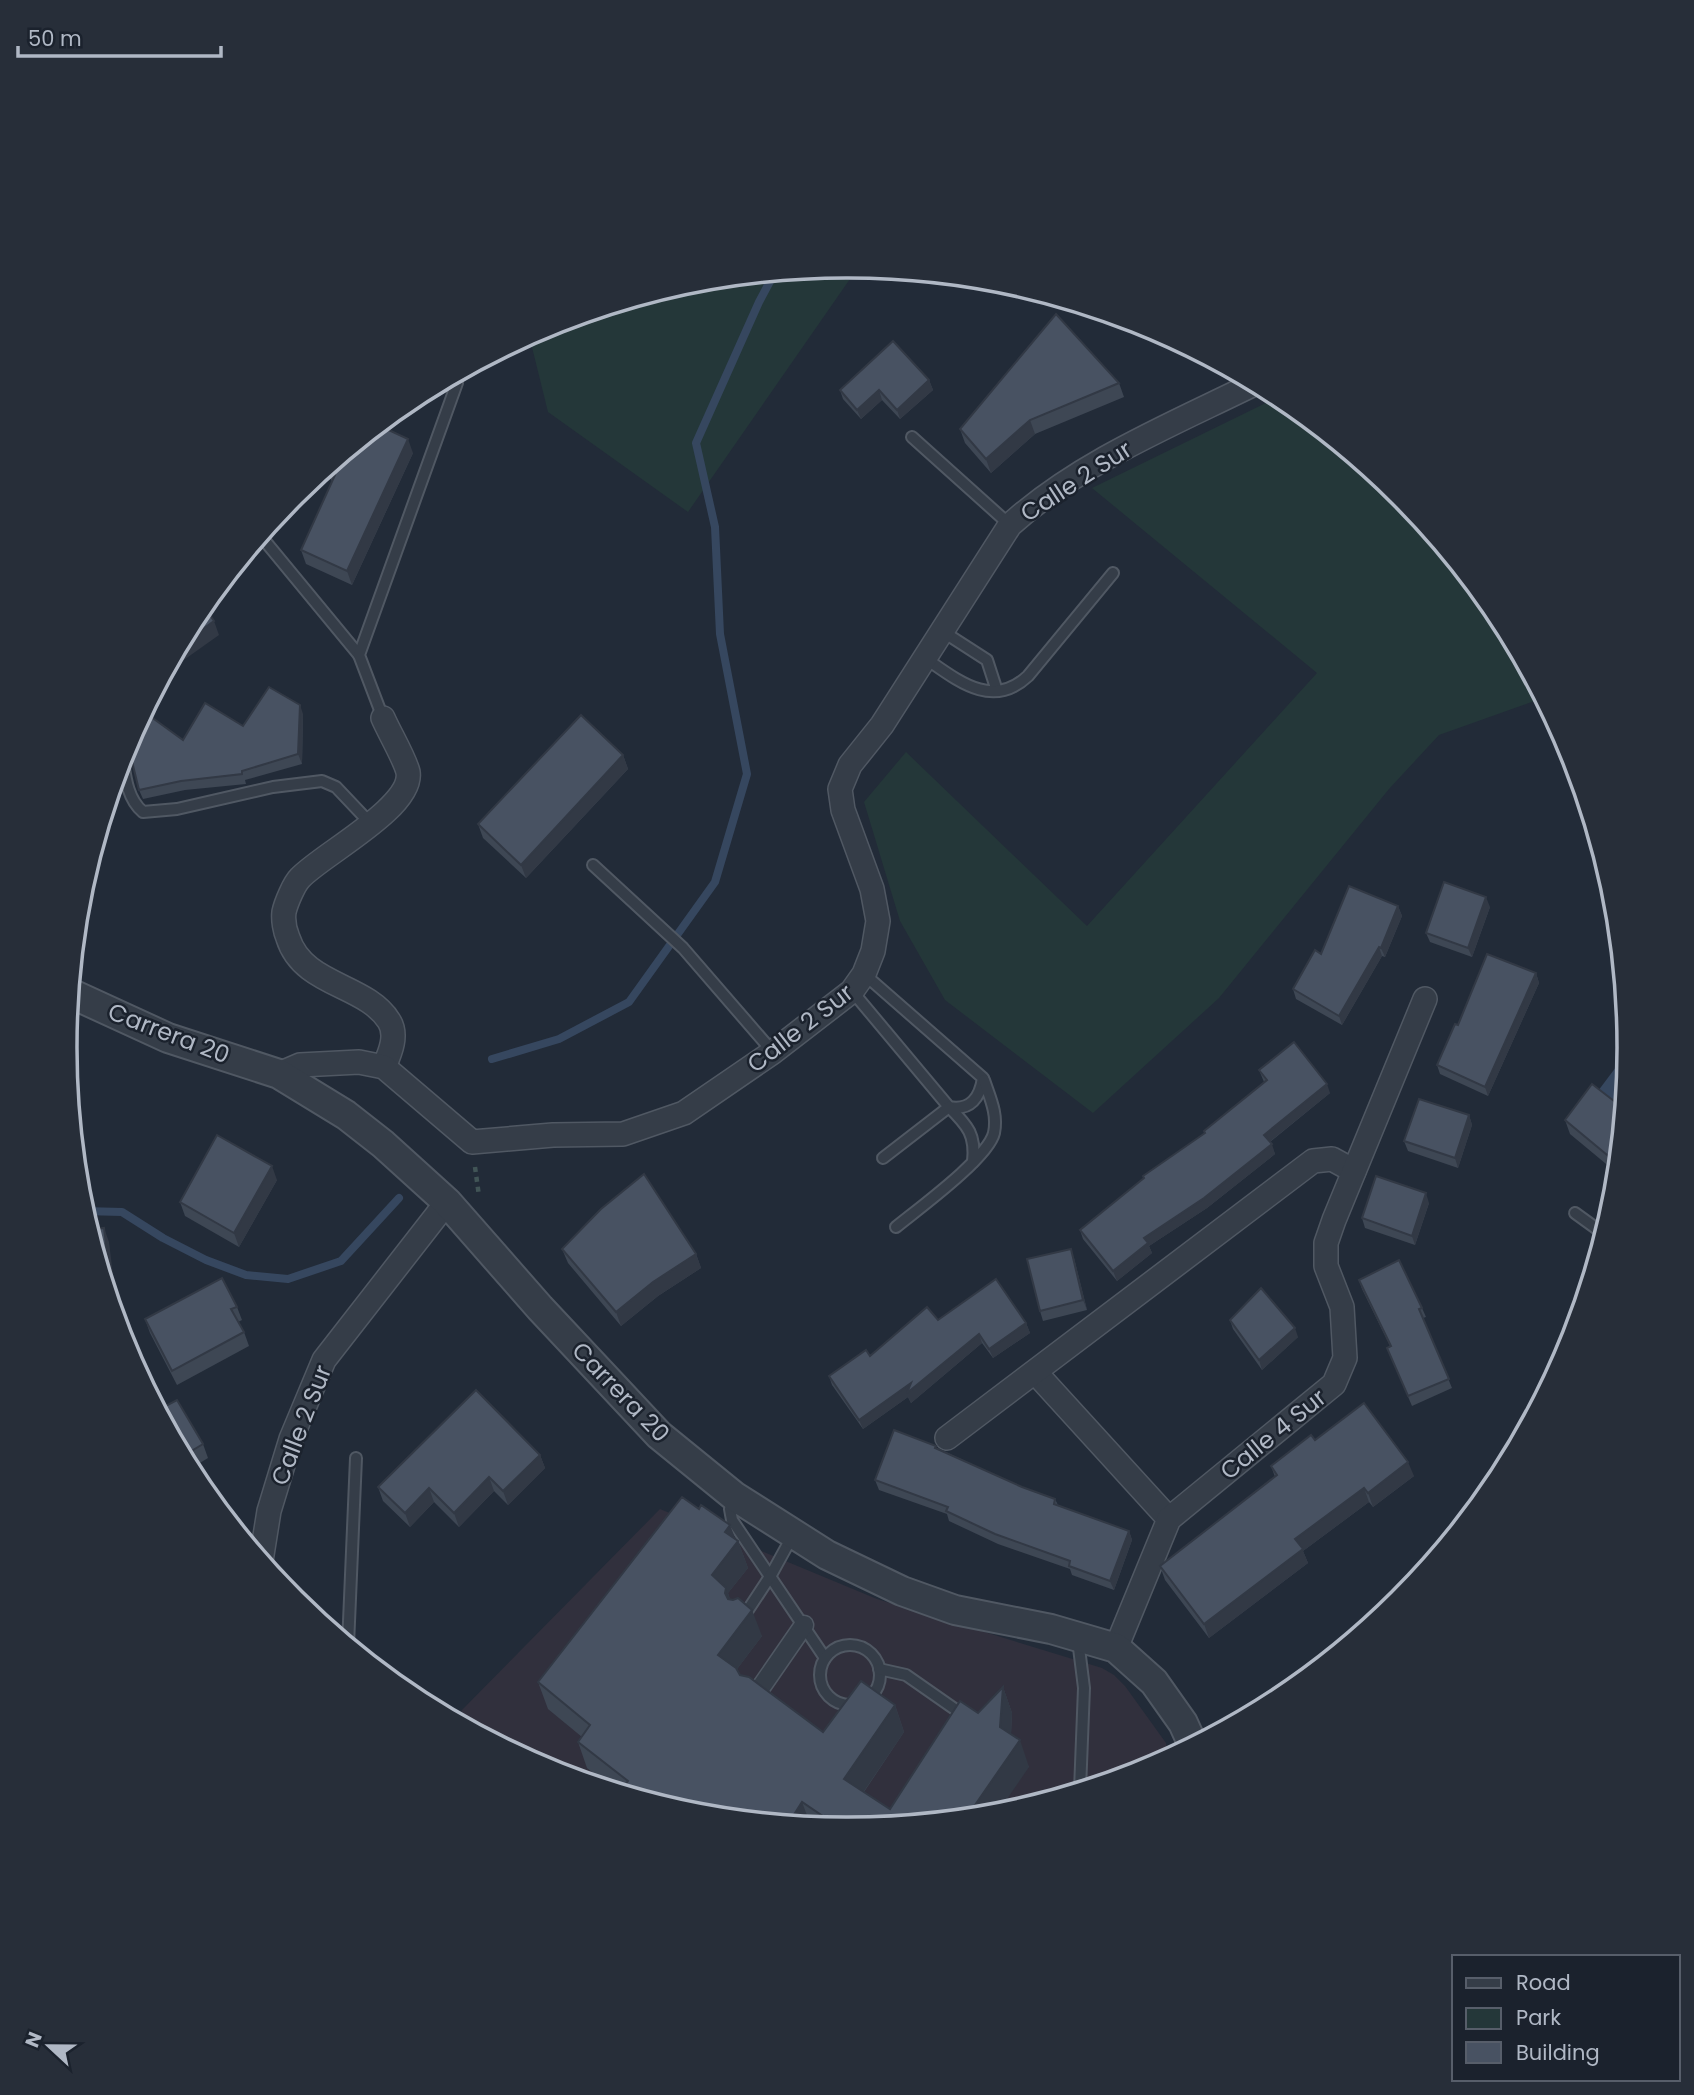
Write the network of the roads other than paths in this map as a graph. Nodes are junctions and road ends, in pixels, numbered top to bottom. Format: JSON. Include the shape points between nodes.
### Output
{"nodes":[{"id":1,"x":457,"y":384,"type":"edge"},
{"id":2,"x":1245,"y":389,"type":"edge"},
{"id":3,"x":912,"y":437,"type":"dead end"},
{"id":4,"x":1010,"y":525,"type":"junction"},
{"id":5,"x":266,"y":542,"type":"edge"},
{"id":6,"x":1112,"y":573,"type":"dead end"},
{"id":7,"x":942,"y":631,"type":"junction"},
{"id":8,"x":359,"y":655,"type":"junction"},
{"id":9,"x":925,"y":658,"type":"junction"},
{"id":10,"x":997,"y":691,"type":"junction"},
{"id":11,"x":383,"y":718,"type":"joint"},
{"id":12,"x":126,"y":780,"type":"edge"},
{"id":13,"x":372,"y":824,"type":"junction"},
{"id":14,"x":593,"y":865,"type":"dead end"},
{"id":15,"x":858,"y":982,"type":"junction"},
{"id":16,"x":79,"y":997,"type":"edge"},
{"id":17,"x":1425,"y":999,"type":"dead end"},
{"id":18,"x":773,"y":1052,"type":"junction"},
{"id":19,"x":384,"y":1067,"type":"junction"},
{"id":20,"x":278,"y":1073,"type":"junction"},
{"id":21,"x":983,"y":1077,"type":"junction"},
{"id":22,"x":949,"y":1107,"type":"junction"},
{"id":23,"x":883,"y":1158,"type":"dead end"},
{"id":24,"x":973,"y":1162,"type":"junction"},
{"id":25,"x":1354,"y":1171,"type":"junction"},
{"id":26,"x":447,"y":1202,"type":"junction"},
{"id":27,"x":1575,"y":1213,"type":"dead end"},
{"id":28,"x":896,"y":1227,"type":"dead end"},
{"id":29,"x":1595,"y":1228,"type":"edge"},
{"id":30,"x":1035,"y":1372,"type":"junction"},
{"id":31,"x":947,"y":1438,"type":"dead end"},
{"id":32,"x":356,"y":1458,"type":"dead end"},
{"id":33,"x":734,"y":1496,"type":"junction"},
{"id":34,"x":1169,"y":1519,"type":"junction"},
{"id":35,"x":793,"y":1535,"type":"junction"},
{"id":36,"x":263,"y":1549,"type":"edge"},
{"id":37,"x":771,"y":1575,"type":"junction"},
{"id":38,"x":742,"y":1619,"type":"edge"},
{"id":39,"x":804,"y":1625,"type":"junction"},
{"id":40,"x":348,"y":1634,"type":"edge"},
{"id":41,"x":1078,"y":1637,"type":"junction"},
{"id":42,"x":1116,"y":1648,"type":"junction"},
{"id":43,"x":825,"y":1658,"type":"junction"},
{"id":44,"x":879,"y":1669,"type":"junction"},
{"id":45,"x":757,"y":1693,"type":"edge"},
{"id":46,"x":959,"y":1712,"type":"edge"},
{"id":47,"x":1189,"y":1737,"type":"edge"},
{"id":48,"x":1080,"y":1781,"type":"edge"}],
"edges":[{"from":1,"to":8,"type":"lane"},
{"from":2,"to":4,"type":"street","name":"Calle 2 Sur","via":[[1102,459],[1033,504]]},
{"from":3,"to":4,"type":"lane"},
{"from":4,"to":7,"type":"street","name":"Calle 2 Sur"},
{"from":5,"to":8,"type":"lane"},
{"from":6,"to":10,"type":"lane","via":[[1028,676],[1016,687]]},
{"from":7,"to":9,"type":"street","name":"Calle 2 Sur"},
{"from":7,"to":10,"type":"lane","via":[[987,660]]},
{"from":8,"to":11,"type":"lane"},
{"from":9,"to":10,"type":"lane","via":[[968,687]]},
{"from":9,"to":15,"type":"street","name":"Calle 2 Sur","via":[[850,765],[840,789],[878,921],[873,951]]},
{"from":11,"to":13,"type":"street","via":[[408,773],[404,791]]},
{"from":12,"to":13,"type":"lane","via":[[134,805],[143,812],[322,780],[336,787]]},
{"from":13,"to":19,"type":"street","via":[[298,879],[284,912],[291,950],[330,983],[366,999],[390,1022],[393,1044]]},
{"from":14,"to":18,"type":"lane","via":[[683,948]]},
{"from":15,"to":18,"type":"street","name":"Calle 2 Sur"},
{"from":15,"to":21,"type":"lane"},
{"from":15,"to":22,"type":"lane"},
{"from":16,"to":20,"type":"street","name":"Carrera 20","via":[[168,1038]]},
{"from":17,"to":25,"type":"street","name":"Calle 4 Sur"},
{"from":18,"to":19,"type":"street","name":"Calle 2 Sur","via":[[684,1113],[623,1134],[472,1142]]},
{"from":19,"to":20,"type":"street","via":[[359,1062],[300,1065]]},
{"from":20,"to":26,"type":"street","name":"Carrera 20","via":[[346,1115]]},
{"from":21,"to":22,"type":"lane","via":[[975,1101],[966,1107]]},
{"from":21,"to":24,"type":"lane","via":[[995,1126],[991,1140]]},
{"from":22,"to":23,"type":"lane"},
{"from":22,"to":24,"type":"lane","via":[[972,1136]]},
{"from":24,"to":28,"type":"lane"},
{"from":25,"to":30,"type":"street","via":[[1332,1159],[1313,1161]]},
{"from":25,"to":34,"type":"street","name":"Calle 4 Sur","via":[[1326,1243],[1326,1266],[1343,1320],[1345,1358],[1334,1384]]},
{"from":26,"to":33,"type":"street","name":"Carrera 20","via":[[659,1434]]},
{"from":26,"to":36,"type":"street","name":"Calle 2 Sur","via":[[324,1360],[291,1439]]},
{"from":27,"to":29,"type":"lane"},
{"from":30,"to":31,"type":"street"},
{"from":30,"to":34,"type":"street"},
{"from":32,"to":40,"type":"lane"},
{"from":33,"to":35,"type":"street","name":"Carrera 20"},
{"from":33,"to":37,"type":"lane","via":[[732,1520]]},
{"from":34,"to":42,"type":"street","name":"Calle 4 Sur"},
{"from":35,"to":37,"type":"lane"},
{"from":35,"to":41,"type":"street","name":"Carrera 20","via":[[902,1591],[955,1610]]},
{"from":37,"to":38,"type":"lane"},
{"from":37,"to":39,"type":"lane"},
{"from":39,"to":43,"type":"lane"},
{"from":39,"to":45,"type":"street"},
{"from":41,"to":42,"type":"street","name":"Carrera 20"},
{"from":41,"to":48,"type":"lane","via":[[1084,1688]]},
{"from":42,"to":47,"type":"street","name":"Carrera 20","via":[[1154,1682]]},
{"from":43,"to":44,"type":"lane","via":[[834,1649],[856,1645],[875,1658]]},
{"from":43,"to":44,"type":"lane","via":[[820,1681],[824,1691],[844,1705],[856,1705],[875,1692]]},
{"from":44,"to":46,"type":"lane","via":[[906,1675]]}]}
